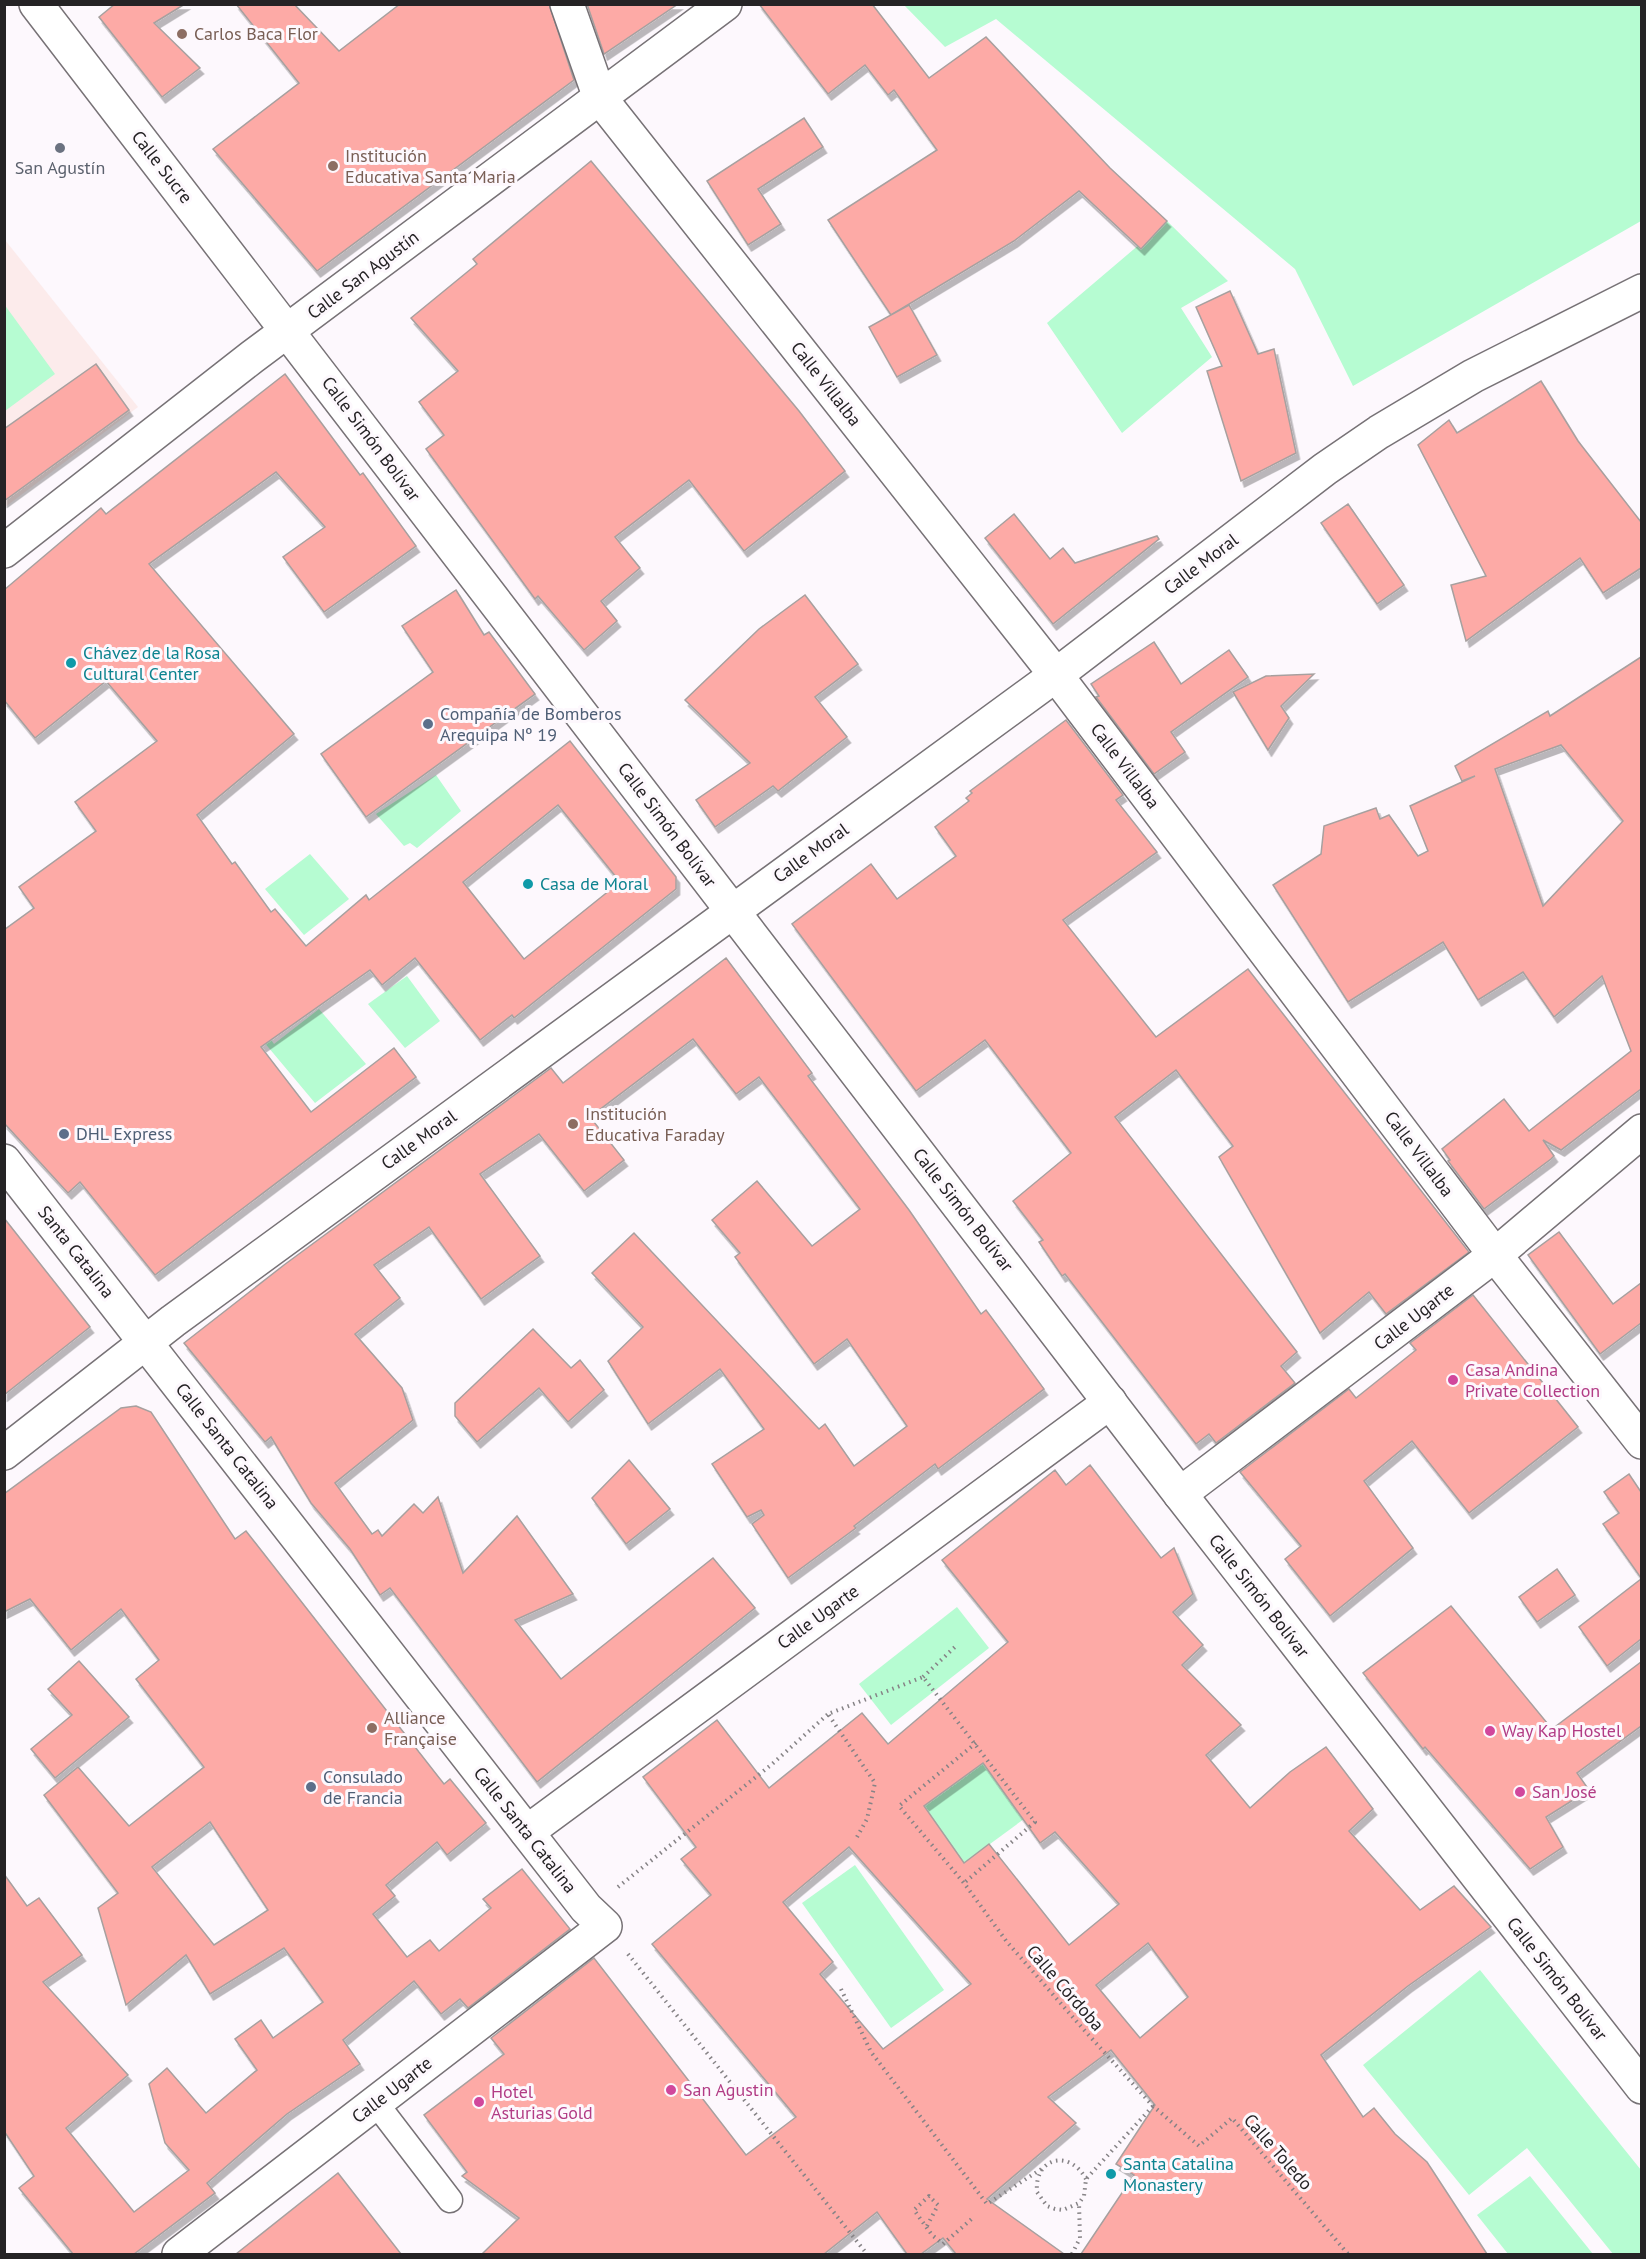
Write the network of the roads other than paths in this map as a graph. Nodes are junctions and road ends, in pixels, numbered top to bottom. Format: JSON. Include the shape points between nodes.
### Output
{"nodes":[{"id":1,"x":36,"y":4,"type":"edge"},
{"id":2,"x":567,"y":4,"type":"edge"},
{"id":3,"x":725,"y":4,"type":"edge"},
{"id":4,"x":600,"y":98,"type":"junction"},
{"id":5,"x":1641,"y":291,"type":"edge"},
{"id":6,"x":288,"y":330,"type":"junction"},
{"id":7,"x":4,"y":551,"type":"edge"},
{"id":8,"x":1056,"y":675,"type":"junction"},
{"id":9,"x":732,"y":910,"type":"junction"},
{"id":10,"x":1641,"y":1131,"type":"edge"},
{"id":11,"x":4,"y":1161,"type":"edge"},
{"id":12,"x":1495,"y":1255,"type":"junction"},
{"id":13,"x":147,"y":1343,"type":"junction"},
{"id":14,"x":1110,"y":1402,"type":"junction"},
{"id":15,"x":1641,"y":1442,"type":"edge"},
{"id":16,"x":4,"y":1453,"type":"edge"},
{"id":17,"x":1180,"y":1494,"type":"junction"},
{"id":18,"x":527,"y":1832,"type":"junction"},
{"id":19,"x":596,"y":1917,"type":"joint"},
{"id":20,"x":1636,"y":2070,"type":"edge"},
{"id":21,"x":375,"y":2102,"type":"junction"},
{"id":22,"x":450,"y":2200,"type":"dead end"},
{"id":23,"x":179,"y":2254,"type":"edge"}],
"edges":[{"from":1,"to":6,"type":"street","name":"Calle Sucre"},
{"from":2,"to":4,"type":"street","name":"Calle Villalba"},
{"from":3,"to":4,"type":"street","name":"Calle San Agustín"},
{"from":4,"to":6,"type":"street","name":"Calle San Agustín"},
{"from":4,"to":8,"type":"street","name":"Calle Villalba"},
{"from":5,"to":8,"type":"street","name":"Calle Moral","via":[[1473,376],[1379,432]]},
{"from":6,"to":7,"type":"street","name":"Calle San Agustín"},
{"from":6,"to":9,"type":"street","name":"Calle Simón Bolívar"},
{"from":8,"to":9,"type":"street","name":"Calle Moral"},
{"from":8,"to":12,"type":"street","name":"Calle Villalba"},
{"from":9,"to":13,"type":"street","name":"Calle Moral"},
{"from":9,"to":14,"type":"street","name":"Calle Simón Bolívar"},
{"from":10,"to":12,"type":"street","name":"Calle Ugarte"},
{"from":11,"to":13,"type":"street","name":"Santa Catalina"},
{"from":12,"to":15,"type":"street","name":"Calle Villalba"},
{"from":12,"to":17,"type":"street","name":"Calle Ugarte"},
{"from":13,"to":16,"type":"street","name":"Calle Moral"},
{"from":13,"to":18,"type":"street","name":"Calle Santa Catalina"},
{"from":14,"to":17,"type":"street","name":"Calle Simón Bolívar"},
{"from":14,"to":18,"type":"street","name":"Calle Ugarte"},
{"from":17,"to":20,"type":"street","name":"Calle Simón Bolívar"},
{"from":18,"to":19,"type":"street","name":"Calle Santa Catalina"},
{"from":19,"to":21,"type":"street","name":"Calle Ugarte"},
{"from":21,"to":22,"type":"lane"},
{"from":21,"to":23,"type":"street","name":"Calle Ugarte"}]}
